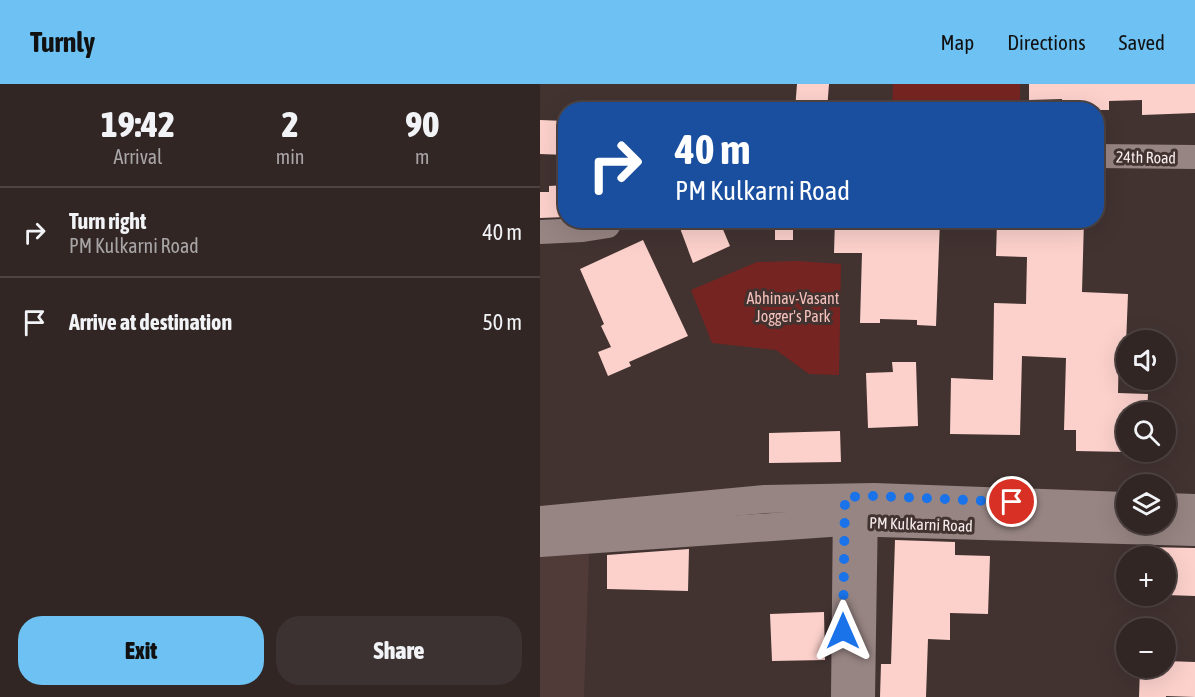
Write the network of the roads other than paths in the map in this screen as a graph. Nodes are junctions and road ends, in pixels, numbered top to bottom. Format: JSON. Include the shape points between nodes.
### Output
{"nodes":[{"id":1,"x":1104,"y":156,"type":"edge"},
{"id":2,"x":1195,"y":157,"type":"edge"},
{"id":3,"x":596,"y":228,"type":"edge"},
{"id":4,"x":540,"y":232,"type":"edge"},
{"id":5,"x":1116,"y":506,"type":"edge"},
{"id":6,"x":1176,"y":507,"type":"edge"},
{"id":7,"x":1195,"y":508,"type":"edge"},
{"id":8,"x":855,"y":509,"type":"junction"},
{"id":9,"x":540,"y":520,"type":"edge"},
{"id":10,"x":1195,"y":532,"type":"edge"},
{"id":11,"x":540,"y":543,"type":"edge"},
{"id":12,"x":843,"y":697,"type":"edge"},
{"id":13,"x":863,"y":697,"type":"edge"}],
"edges":[{"from":1,"to":2,"type":"street","name":"24th Road"},
{"from":3,"to":4,"type":"street"},
{"from":5,"to":8,"type":"street","name":"PM Kulkarni Road"},
{"from":6,"to":7,"type":"street"},
{"from":8,"to":9,"type":"street","name":"PM Kulkarni Road","via":[[765,499]]},
{"from":8,"to":10,"type":"street","name":"PM Kulkarni Road"},
{"from":8,"to":11,"type":"street","name":"PM Kulkarni Road"},
{"from":8,"to":12,"type":"street"},
{"from":8,"to":13,"type":"street"}]}
